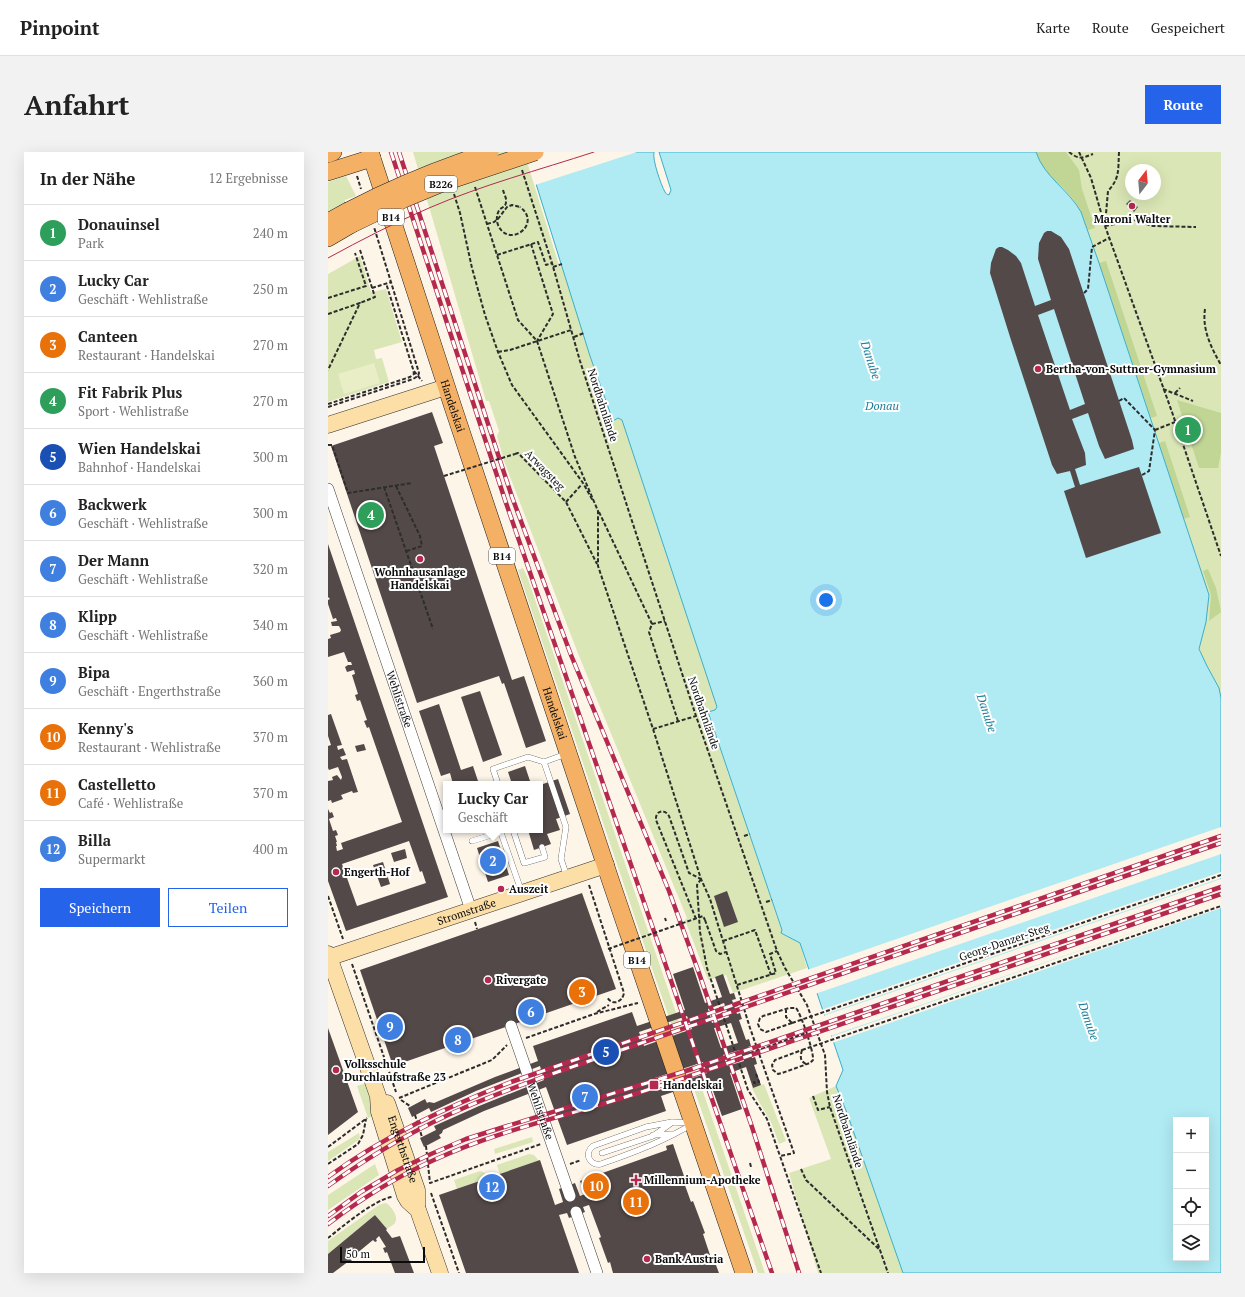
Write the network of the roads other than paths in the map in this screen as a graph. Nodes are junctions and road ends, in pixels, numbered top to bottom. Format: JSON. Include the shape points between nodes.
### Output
{"nodes":[{"id":1,"x":333,"y":152,"type":"edge"},
{"id":2,"x":490,"y":152,"type":"edge"},
{"id":3,"x":535,"y":152,"type":"edge"},
{"id":4,"x":328,"y":154,"type":"edge"},
{"id":5,"x":371,"y":155,"type":"edge"},
{"id":6,"x":328,"y":172,"type":"edge"},
{"id":7,"x":350,"y":218,"type":"junction"},
{"id":8,"x":328,"y":222,"type":"edge"},
{"id":9,"x":328,"y":238,"type":"edge"},
{"id":10,"x":446,"y":387,"type":"junction"},
{"id":11,"x":328,"y":425,"type":"edge"},
{"id":12,"x":328,"y":489,"type":"edge"},
{"id":13,"x":568,"y":754,"type":"junction"},
{"id":14,"x":515,"y":762,"type":"junction"},
{"id":15,"x":544,"y":762,"type":"junction"},
{"id":16,"x":517,"y":769,"type":"dead end"},
{"id":17,"x":497,"y":781,"type":"edge"},
{"id":18,"x":443,"y":828,"type":"edge"},
{"id":19,"x":445,"y":833,"type":"edge"},
{"id":20,"x":494,"y":833,"type":"edge"},
{"id":21,"x":501,"y":833,"type":"edge"},
{"id":22,"x":514,"y":833,"type":"edge"},
{"id":23,"x":472,"y":841,"type":"dead end"},
{"id":24,"x":542,"y":847,"type":"dead end"},
{"id":25,"x":606,"y":865,"type":"junction"},
{"id":26,"x":567,"y":878,"type":"junction"},
{"id":27,"x":522,"y":893,"type":"junction"},
{"id":28,"x":471,"y":910,"type":"junction"},
{"id":29,"x":329,"y":956,"type":"edge"},
{"id":30,"x":511,"y":1026,"type":"dead end"},
{"id":31,"x":672,"y":1122,"type":"junction"},
{"id":32,"x":694,"y":1123,"type":"junction"},
{"id":33,"x":676,"y":1134,"type":"junction"},
{"id":34,"x":653,"y":1136,"type":"junction"},
{"id":35,"x":602,"y":1153,"type":"dead end"},
{"id":36,"x":570,"y":1196,"type":"dead end"},
{"id":37,"x":576,"y":1212,"type":"dead end"},
{"id":38,"x":440,"y":1273,"type":"edge"},
{"id":39,"x":597,"y":1273,"type":"edge"},
{"id":40,"x":744,"y":1273,"type":"edge"}],
"edges":[{"from":1,"to":4,"type":"main road"},
{"from":2,"to":7,"type":"main road","number":"B226","bridge":true,"via":[[398,186]]},
{"from":3,"to":7,"type":"main road","number":"B226","bridge":true},
{"from":5,"to":6,"type":"main road"},
{"from":5,"to":10,"type":"main road","name":"Handelskai","number":"B14"},
{"from":7,"to":8,"type":"main road","number":"B226"},
{"from":7,"to":9,"type":"main road","number":"B226"},
{"from":10,"to":11,"type":"street"},
{"from":10,"to":13,"type":"main road","name":"Handelskai","number":"B14"},
{"from":12,"to":18,"type":"street","name":"Wehlistraße"},
{"from":13,"to":15,"type":"lane"},
{"from":13,"to":25,"type":"main road","name":"Handelskai","number":"B14"},
{"from":14,"to":15,"type":"lane","via":[[528,757]]},
{"from":14,"to":16,"type":"lane"},
{"from":14,"to":17,"type":"lane","via":[[493,769]]},
{"from":15,"to":26,"type":"lane","via":[[566,827],[561,859]]},
{"from":19,"to":28,"type":"street","name":"Wehlistraße"},
{"from":20,"to":23,"type":"lane"},
{"from":21,"to":27,"type":"lane"},
{"from":22,"to":24,"type":"lane","via":[[524,863],[545,857]]},
{"from":25,"to":26,"type":"street","name":"Stromstraße"},
{"from":25,"to":32,"type":"main road","name":"Handelskai","number":"B14"},
{"from":26,"to":27,"type":"street","name":"Stromstraße"},
{"from":27,"to":28,"type":"street","name":"Stromstraße"},
{"from":28,"to":29,"type":"street","name":"Stromstraße","via":[[348,952]]},
{"from":29,"to":38,"type":"street","name":"Engerthstraße","via":[[378,1096],[379,1112],[421,1190],[408,1201],[417,1207]]},
{"from":30,"to":36,"type":"street","name":"Wehlistraße"},
{"from":31,"to":32,"type":"lane"},
{"from":31,"to":33,"type":"lane","via":[[646,1127],[593,1146],[588,1152],[588,1158],[594,1164],[601,1164]]},
{"from":31,"to":34,"type":"lane"},
{"from":32,"to":33,"type":"lane"},
{"from":32,"to":40,"type":"main road","name":"Handelskai","number":"B14"},
{"from":33,"to":34,"type":"lane"},
{"from":34,"to":35,"type":"lane"},
{"from":37,"to":39,"type":"street"}]}
